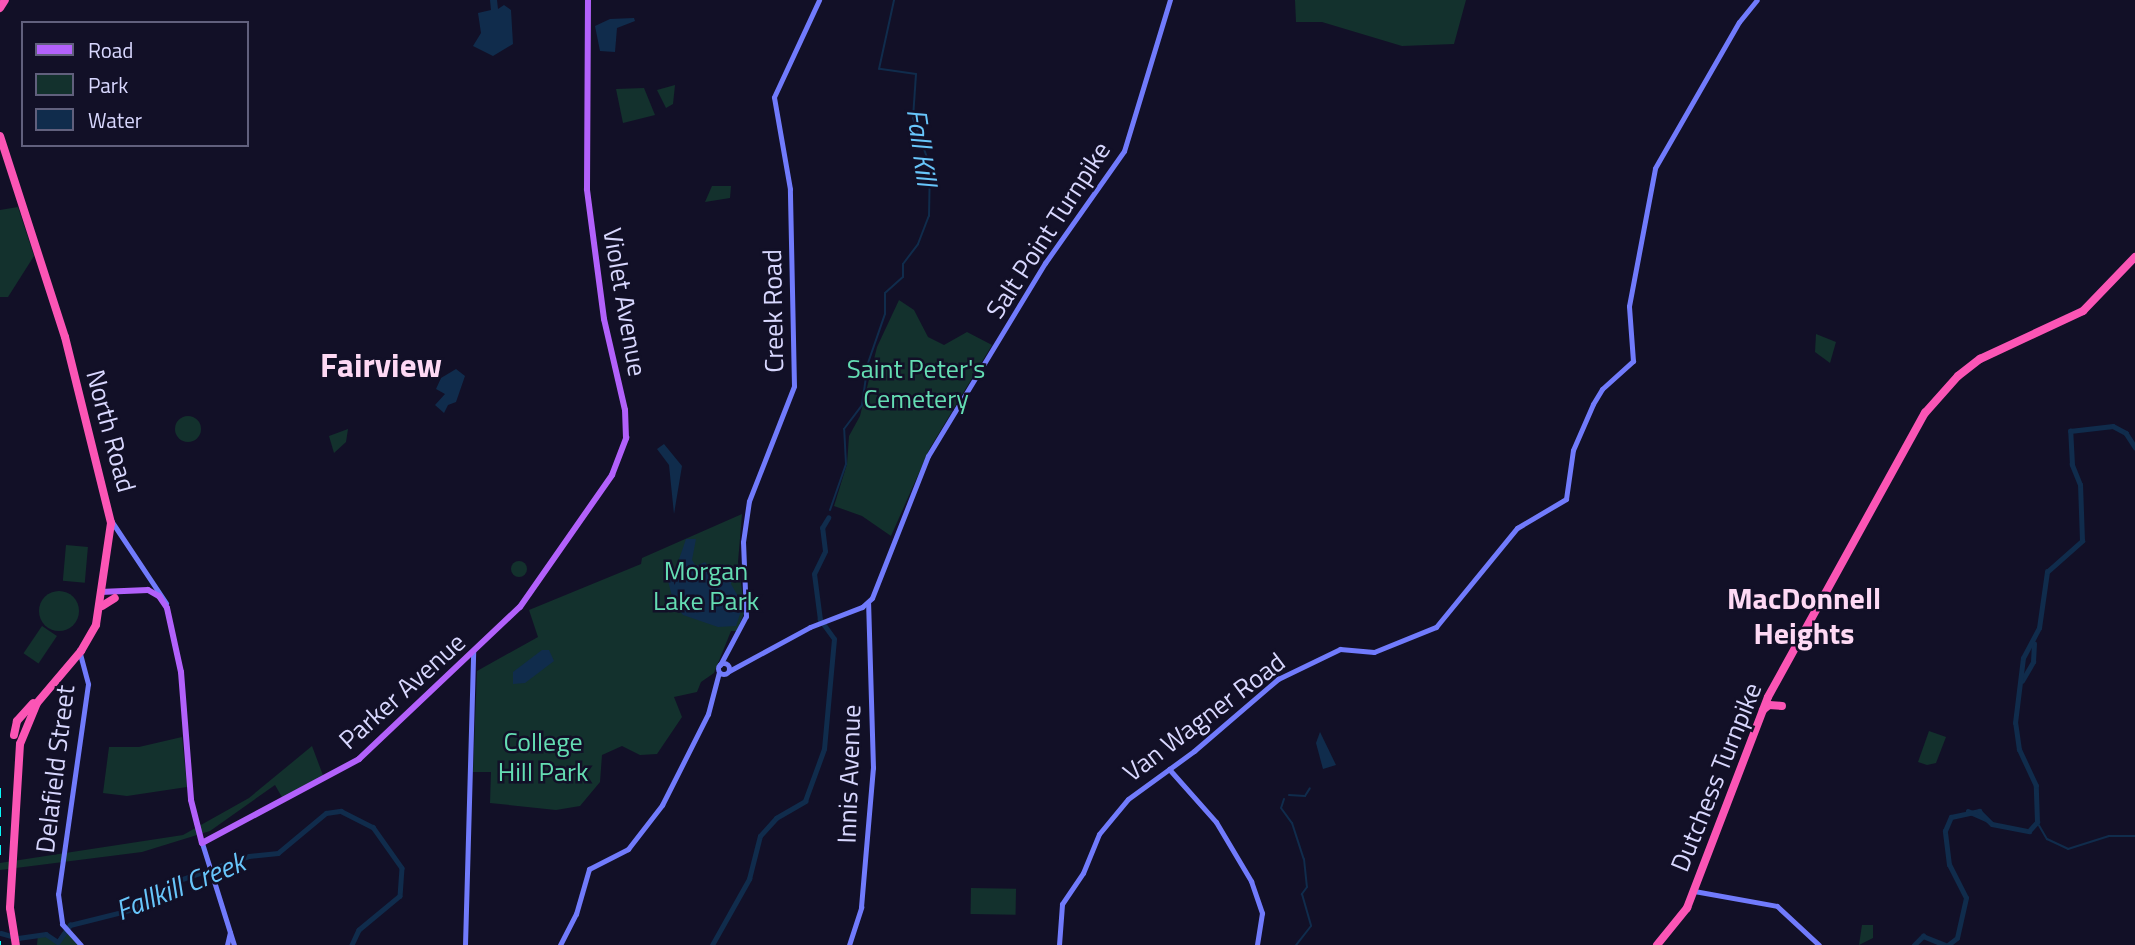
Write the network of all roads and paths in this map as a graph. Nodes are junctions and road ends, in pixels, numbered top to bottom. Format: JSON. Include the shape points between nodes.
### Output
{"nodes":[{"id":1,"x":5,"y":0,"type":"edge"},
{"id":2,"x":588,"y":0,"type":"edge"},
{"id":3,"x":819,"y":0,"type":"edge"},
{"id":4,"x":1170,"y":0,"type":"edge"},
{"id":5,"x":1757,"y":0,"type":"edge"},
{"id":6,"x":0,"y":8,"type":"edge"},
{"id":7,"x":0,"y":136,"type":"edge"},
{"id":8,"x":2135,"y":257,"type":"edge"},
{"id":9,"x":109,"y":518,"type":"junction"},
{"id":10,"x":147,"y":575,"type":"junction"},
{"id":11,"x":879,"y":582,"type":"junction"},
{"id":12,"x":536,"y":585,"type":"joint"},
{"id":13,"x":150,"y":592,"type":"junction"},
{"id":14,"x":101,"y":594,"type":"junction"},
{"id":15,"x":115,"y":598,"type":"junction"},
{"id":16,"x":868,"y":603,"type":"junction"},
{"id":17,"x":166,"y":606,"type":"junction"},
{"id":18,"x":101,"y":609,"type":"junction"},
{"id":19,"x":856,"y":610,"type":"junction"},
{"id":20,"x":871,"y":617,"type":"junction"},
{"id":21,"x":80,"y":650,"type":"junction"},
{"id":22,"x":473,"y":651,"type":"junction"},
{"id":23,"x":724,"y":667,"type":"junction"},
{"id":24,"x":35,"y":701,"type":"junction"},
{"id":25,"x":1782,"y":706,"type":"dead end"},
{"id":26,"x":1761,"y":712,"type":"junction"},
{"id":27,"x":13,"y":735,"type":"dead end"},
{"id":28,"x":1169,"y":769,"type":"junction"},
{"id":29,"x":202,"y":843,"type":"junction"},
{"id":30,"x":17,"y":888,"type":"dead end"},
{"id":31,"x":1694,"y":891,"type":"junction"},
{"id":32,"x":10,"y":911,"type":"junction"},
{"id":33,"x":13,"y":939,"type":"edge"},
{"id":34,"x":80,"y":943,"type":"edge"},
{"id":35,"x":231,"y":945,"type":"edge"},
{"id":36,"x":465,"y":945,"type":"edge"},
{"id":37,"x":560,"y":945,"type":"edge"},
{"id":38,"x":849,"y":945,"type":"edge"},
{"id":39,"x":1059,"y":945,"type":"edge"},
{"id":40,"x":1257,"y":945,"type":"edge"},
{"id":41,"x":1657,"y":945,"type":"edge"},
{"id":42,"x":1819,"y":945,"type":"edge"}],
"edges":[{"from":1,"to":6,"type":"highway"},
{"from":2,"to":12,"type":"main road","name":"Violet Avenue","via":[[587,189],[626,438],[612,475]]},
{"from":3,"to":23,"type":"street","name":"Creek Road","via":[[775,93],[790,185],[795,380],[746,513],[746,616]]},
{"from":4,"to":11,"type":"street","name":"Salt Point Turnpike","via":[[1124,151],[1045,263],[931,451]]},
{"from":5,"to":28,"type":"street","name":"Van Wagner Road","via":[[1739,22],[1655,168],[1629,306],[1634,357],[1593,404],[1573,450],[1566,499],[1517,528],[1436,626],[1374,652],[1343,648],[1306,663],[1270,684]]},
{"from":7,"to":9,"type":"highway","name":"North Road","via":[[48,290]]},
{"from":8,"to":26,"type":"highway","name":"Dutchess Turnpike","via":[[2083,311],[1991,352],[1958,376],[1932,404]]},
{"from":9,"to":10,"type":"street","name":"North Road"},
{"from":9,"to":14,"type":"highway","name":"Delafield Street"},
{"from":10,"to":13,"type":"street","name":"North Road"},
{"from":10,"to":17,"type":"street","name":"North Road"},
{"from":11,"to":16,"type":"street","name":"Salt Point Turnpike"},
{"from":11,"to":20,"type":"street"},
{"from":12,"to":22,"type":"main road","name":"Parker Avenue","via":[[503,626]]},
{"from":13,"to":14,"type":"main road"},
{"from":13,"to":15,"type":"main road"},
{"from":13,"to":17,"type":"main road"},
{"from":14,"to":15,"type":"main road"},
{"from":14,"to":18,"type":"highway","name":"Delafield Street"},
{"from":14,"to":21,"type":"highway","name":"Delafield Street"},
{"from":15,"to":18,"type":"highway","via":[[107,599]]},
{"from":16,"to":19,"type":"street"},
{"from":16,"to":20,"type":"street","name":"Innis Avenue"},
{"from":17,"to":29,"type":"main road","name":"North Road","via":[[178,656],[190,797]]},
{"from":18,"to":21,"type":"highway","name":"Delafield Street"},
{"from":19,"to":20,"type":"street","via":[[866,610]]},
{"from":19,"to":23,"type":"street","via":[[737,666]]},
{"from":20,"to":38,"type":"street","name":"Innis Avenue","via":[[866,658],[873,768],[861,907]]},
{"from":21,"to":24,"type":"highway"},
{"from":21,"to":32,"type":"highway","via":[[39,700],[21,740]]},
{"from":21,"to":34,"type":"street","name":"Delafield Street","via":[[88,686],[58,892],[60,917]]},
{"from":22,"to":29,"type":"main road","name":"Parker Avenue","via":[[349,766]]},
{"from":22,"to":36,"type":"street"},
{"from":23,"to":37,"type":"street","via":[[708,714],[662,805],[628,849],[589,869],[576,914]]},
{"from":24,"to":27,"type":"highway","via":[[17,721]]},
{"from":24,"to":33,"type":"highway","via":[[21,729],[15,757],[7,904]]},
{"from":25,"to":26,"type":"highway","via":[[1769,705]]},
{"from":26,"to":31,"type":"highway","name":"Dutchess Turnpike"},
{"from":28,"to":39,"type":"street","name":"Van Wagner Road","via":[[1128,799],[1099,834],[1083,873],[1062,904],[1057,921]]},
{"from":28,"to":40,"type":"street","via":[[1216,822],[1251,881],[1262,913]]},
{"from":29,"to":35,"type":"street","via":[[231,932]]},
{"from":30,"to":32,"type":"highway"},
{"from":31,"to":41,"type":"highway","name":"Dutchess Turnpike","via":[[1676,928]]},
{"from":31,"to":42,"type":"street","via":[[1777,906]]},
{"from":32,"to":33,"type":"highway"}]}
